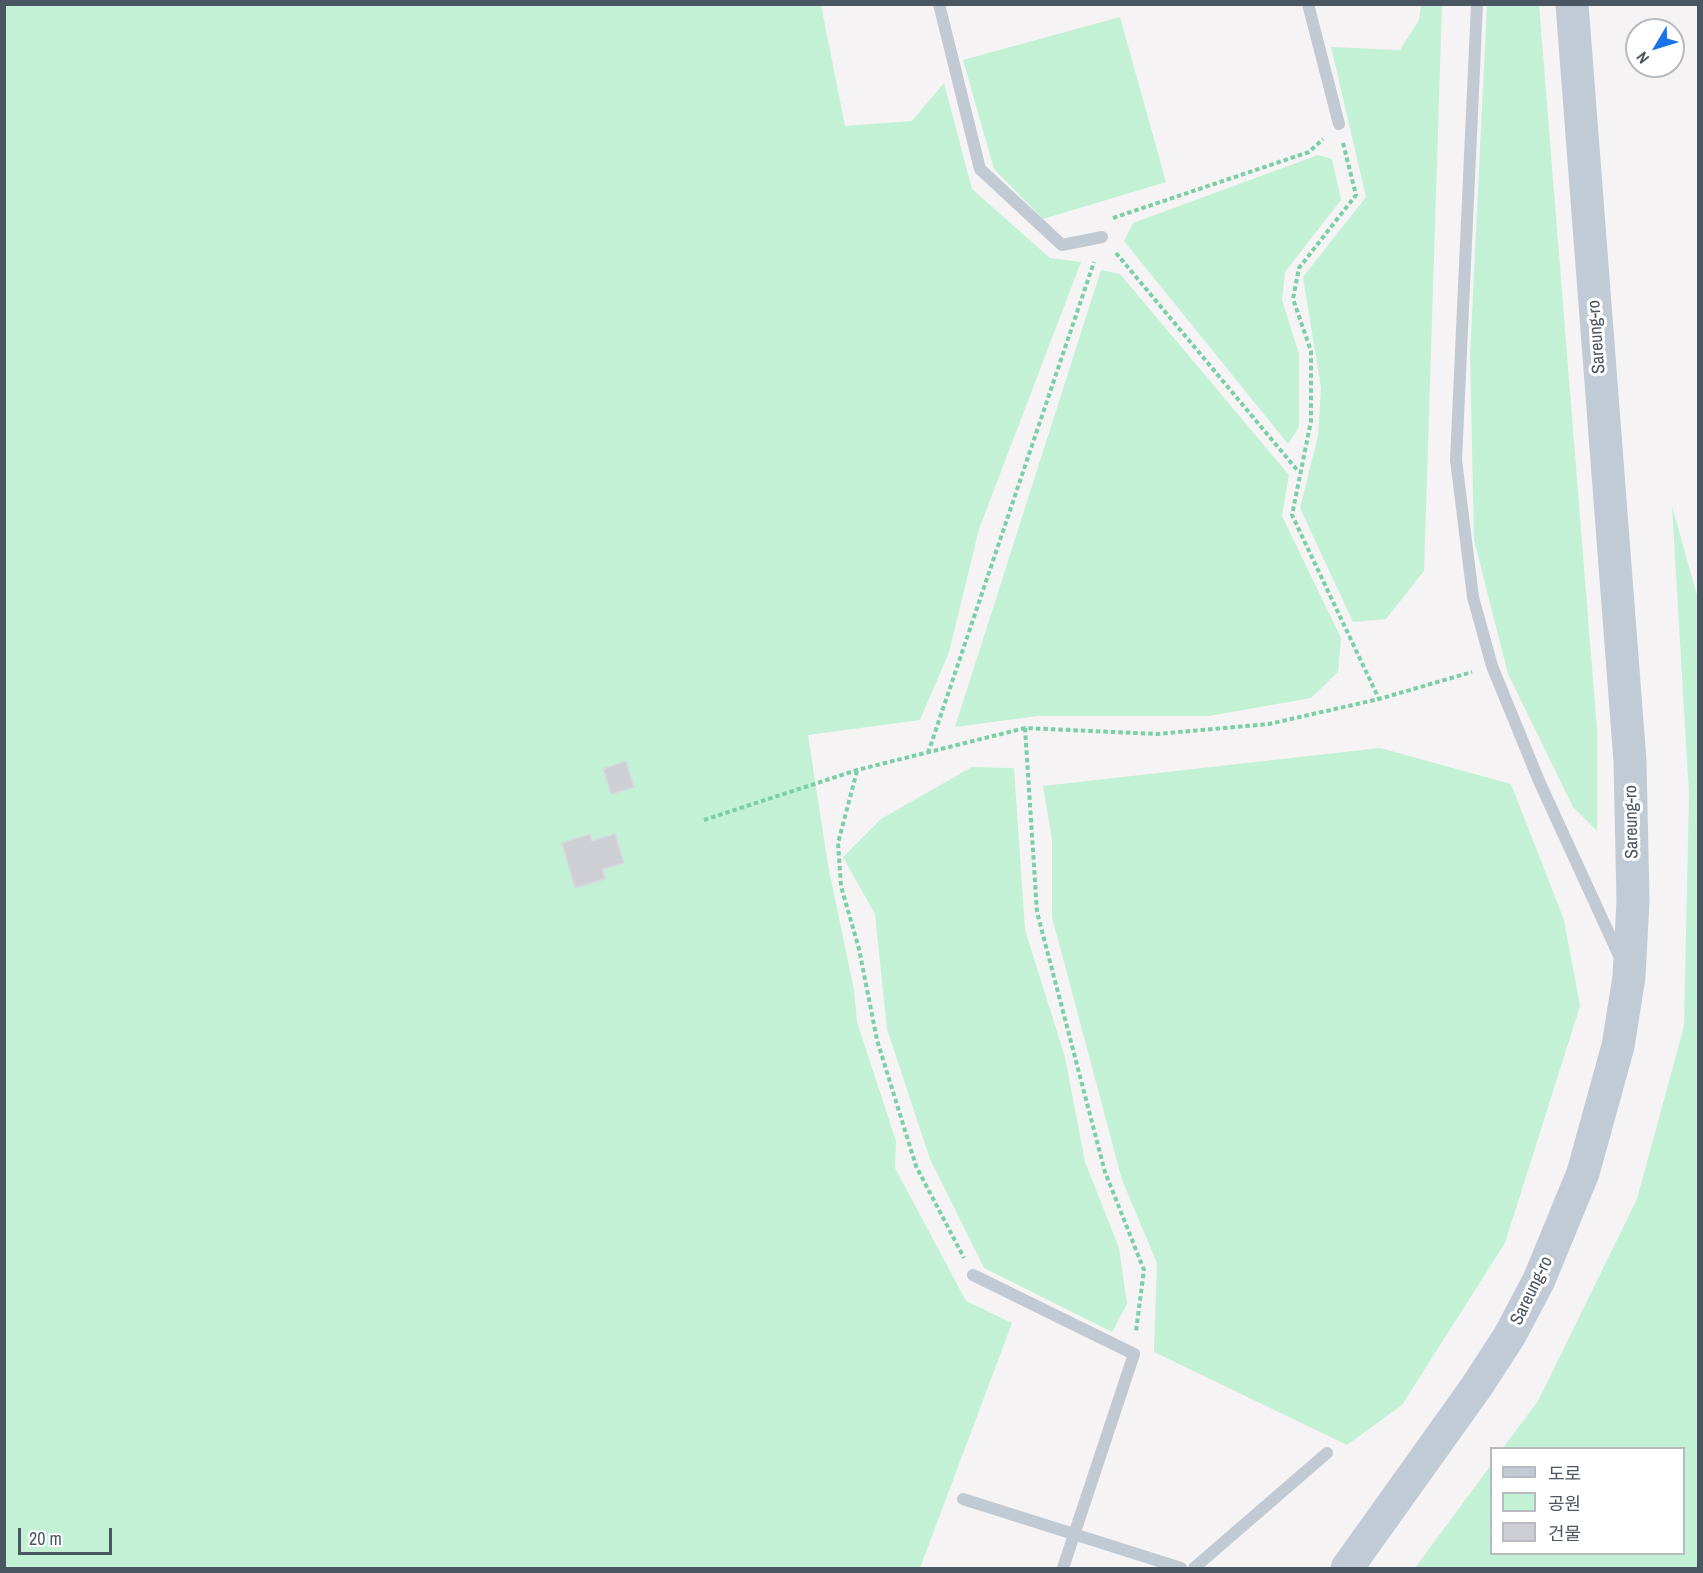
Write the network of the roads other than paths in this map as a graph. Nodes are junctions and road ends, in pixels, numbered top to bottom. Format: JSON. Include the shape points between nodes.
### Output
{"nodes":[{"id":1,"x":939,"y":4,"type":"edge"},
{"id":2,"x":1308,"y":4,"type":"edge"},
{"id":3,"x":1476,"y":4,"type":"edge"},
{"id":4,"x":1572,"y":4,"type":"edge"},
{"id":5,"x":1339,"y":124,"type":"road end"},
{"id":6,"x":1102,"y":237,"type":"road end"},
{"id":7,"x":1629,"y":977,"type":"junction"},
{"id":8,"x":973,"y":1275,"type":"road end"},
{"id":9,"x":1327,"y":1454,"type":"dead end"},
{"id":10,"x":963,"y":1499,"type":"dead end"},
{"id":11,"x":1075,"y":1534,"type":"junction"},
{"id":12,"x":1064,"y":1569,"type":"edge"},
{"id":13,"x":1180,"y":1569,"type":"edge"},
{"id":14,"x":1194,"y":1569,"type":"edge"},
{"id":15,"x":1347,"y":1569,"type":"edge"}],
"edges":[{"from":1,"to":6,"type":"lane","via":[[980,169],[1062,245]]},
{"from":2,"to":5,"type":"lane"},
{"from":3,"to":7,"type":"lane","via":[[1456,460],[1473,597],[1492,666]]},
{"from":4,"to":7,"type":"street","name":"Sareung-ro","via":[[1630,761],[1633,901]]},
{"from":7,"to":15,"type":"street","name":"Sareung-ro","via":[[1618,1046],[1586,1162],[1539,1280],[1477,1386]]},
{"from":8,"to":11,"type":"lane","via":[[1134,1354]]},
{"from":9,"to":14,"type":"lane"},
{"from":10,"to":11,"type":"lane"},
{"from":11,"to":12,"type":"lane"},
{"from":11,"to":13,"type":"lane"}]}
